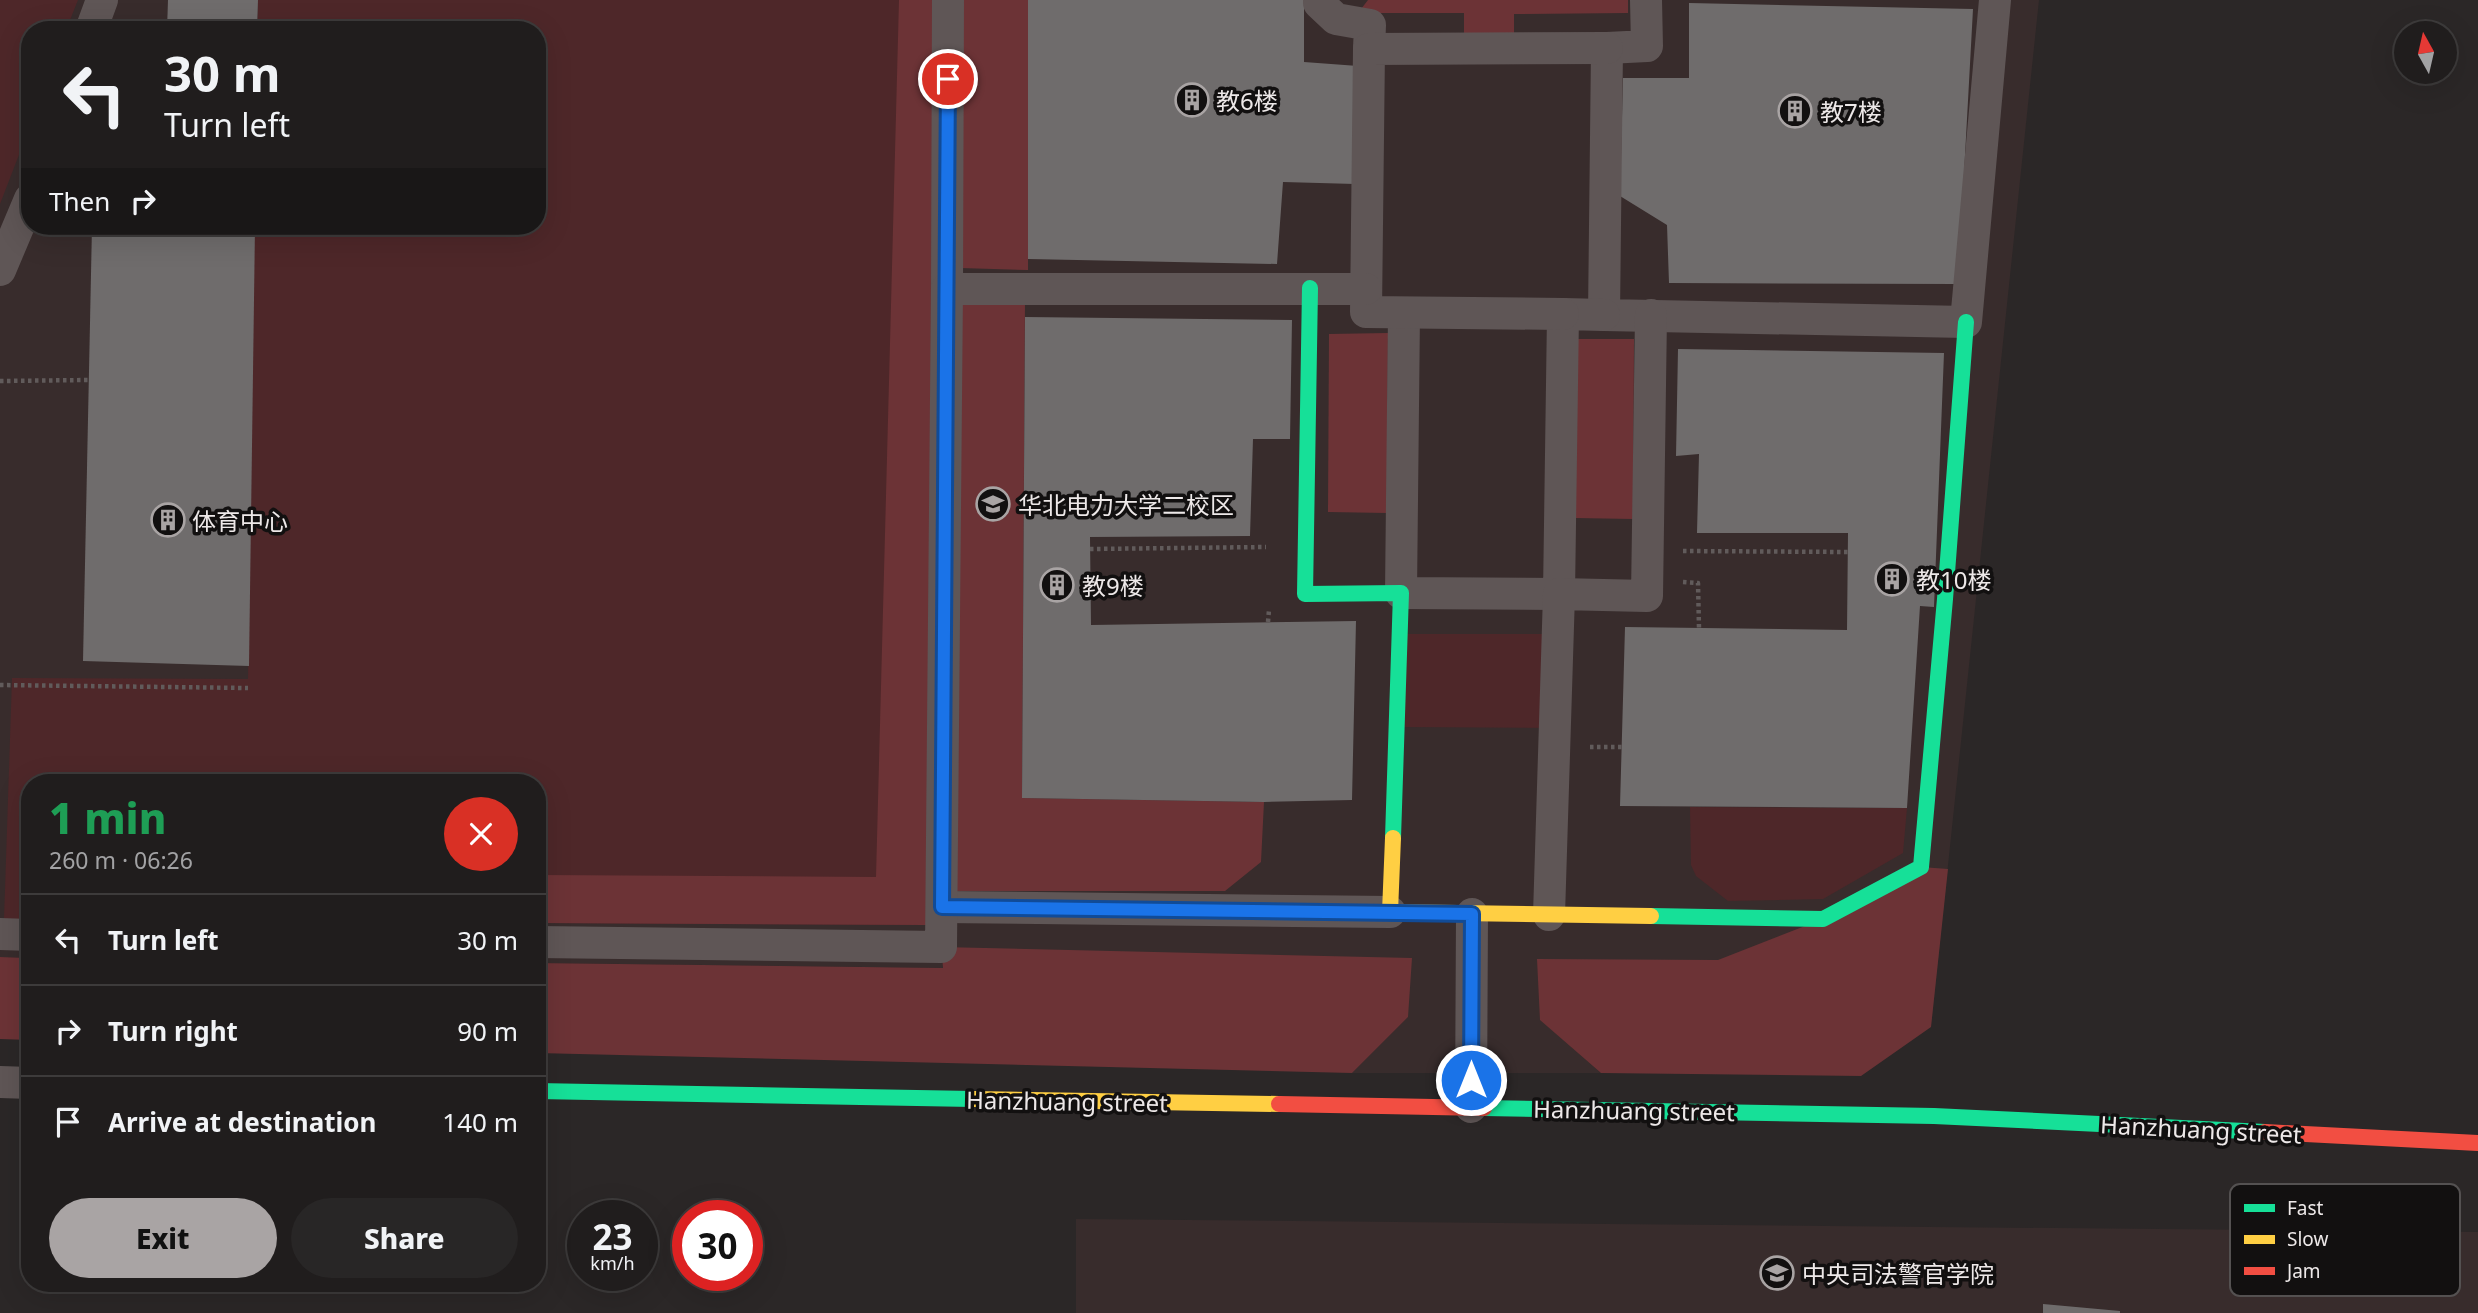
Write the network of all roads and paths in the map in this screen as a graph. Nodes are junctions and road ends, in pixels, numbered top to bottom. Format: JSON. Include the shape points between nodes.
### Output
{"nodes":[{"id":1,"x":102,"y":0,"type":"edge"},
{"id":2,"x":948,"y":0,"type":"edge"},
{"id":3,"x":1319,"y":0,"type":"edge"},
{"id":4,"x":1646,"y":0,"type":"edge"},
{"id":5,"x":1994,"y":0,"type":"edge"},
{"id":6,"x":94,"y":21,"type":"edge"},
{"id":7,"x":1607,"y":48,"type":"junction"},
{"id":8,"x":1369,"y":50,"type":"junction"},
{"id":9,"x":21,"y":220,"type":"edge"},
{"id":10,"x":0,"y":270,"type":"edge"},
{"id":11,"x":947,"y":289,"type":"junction"},
{"id":12,"x":1310,"y":289,"type":"junction"},
{"id":13,"x":1366,"y":289,"type":"junction"},
{"id":14,"x":1404,"y":313,"type":"junction"},
{"id":15,"x":1563,"y":314,"type":"junction"},
{"id":16,"x":1604,"y":315,"type":"junction"},
{"id":17,"x":1650,"y":315,"type":"junction"},
{"id":18,"x":1966,"y":322,"type":"junction"},
{"id":19,"x":88,"y":380,"type":"dead end"},
{"id":20,"x":0,"y":381,"type":"edge"},
{"id":21,"x":1306,"y":547,"type":"junction"},
{"id":22,"x":1090,"y":549,"type":"dead end"},
{"id":23,"x":1648,"y":550,"type":"junction"},
{"id":24,"x":1848,"y":552,"type":"dead end"},
{"id":25,"x":1401,"y":593,"type":"junction"},
{"id":26,"x":1559,"y":594,"type":"junction"},
{"id":27,"x":0,"y":685,"type":"edge"},
{"id":28,"x":248,"y":688,"type":"dead end"},
{"id":29,"x":942,"y":907,"type":"junction"},
{"id":30,"x":1390,"y":912,"type":"junction"},
{"id":31,"x":1472,"y":914,"type":"junction"},
{"id":32,"x":1549,"y":915,"type":"junction"},
{"id":33,"x":0,"y":934,"type":"edge"},
{"id":34,"x":21,"y":935,"type":"edge"},
{"id":35,"x":546,"y":942,"type":"edge"},
{"id":36,"x":0,"y":1082,"type":"edge"},
{"id":37,"x":21,"y":1083,"type":"edge"},
{"id":38,"x":546,"y":1091,"type":"edge"},
{"id":39,"x":1471,"y":1107,"type":"junction"},
{"id":40,"x":2478,"y":1143,"type":"edge"}],
"edges":[{"from":1,"to":6,"type":"street"},
{"from":2,"to":11,"type":"street"},
{"from":3,"to":8,"type":"street","via":[[1336,19],[1370,25]]},
{"from":4,"to":7,"type":"street","via":[[1647,46]]},
{"from":5,"to":18,"type":"street"},
{"from":7,"to":8,"type":"street"},
{"from":7,"to":16,"type":"street"},
{"from":8,"to":13,"type":"street"},
{"from":9,"to":10,"type":"street"},
{"from":11,"to":12,"type":"street"},
{"from":11,"to":29,"type":"street"},
{"from":12,"to":13,"type":"street"},
{"from":12,"to":21,"type":"street"},
{"from":13,"to":14,"type":"street","via":[[1366,312]]},
{"from":14,"to":15,"type":"street"},
{"from":14,"to":25,"type":"street"},
{"from":15,"to":16,"type":"street"},
{"from":15,"to":26,"type":"street"},
{"from":16,"to":17,"type":"street"},
{"from":17,"to":18,"type":"street"},
{"from":17,"to":23,"type":"street"},
{"from":18,"to":32,"type":"street","via":[[1921,867],[1824,919]]},
{"from":19,"to":20,"type":"path"},
{"from":21,"to":22,"type":"path"},
{"from":21,"to":25,"type":"street","via":[[1305,594]]},
{"from":23,"to":24,"type":"path"},
{"from":23,"to":26,"type":"street","via":[[1647,596]]},
{"from":25,"to":26,"type":"street"},
{"from":25,"to":30,"type":"street"},
{"from":26,"to":32,"type":"street"},
{"from":27,"to":28,"type":"path"},
{"from":29,"to":30,"type":"street"},
{"from":29,"to":35,"type":"street","via":[[942,947]]},
{"from":30,"to":31,"type":"street"},
{"from":31,"to":32,"type":"street"},
{"from":31,"to":39,"type":"street"},
{"from":33,"to":34,"type":"street"},
{"from":36,"to":37,"type":"street"},
{"from":38,"to":39,"type":"street","name":"Hanzhuang street"},
{"from":39,"to":40,"type":"street","name":"Hanzhuang street","via":[[1934,1116]]}]}
